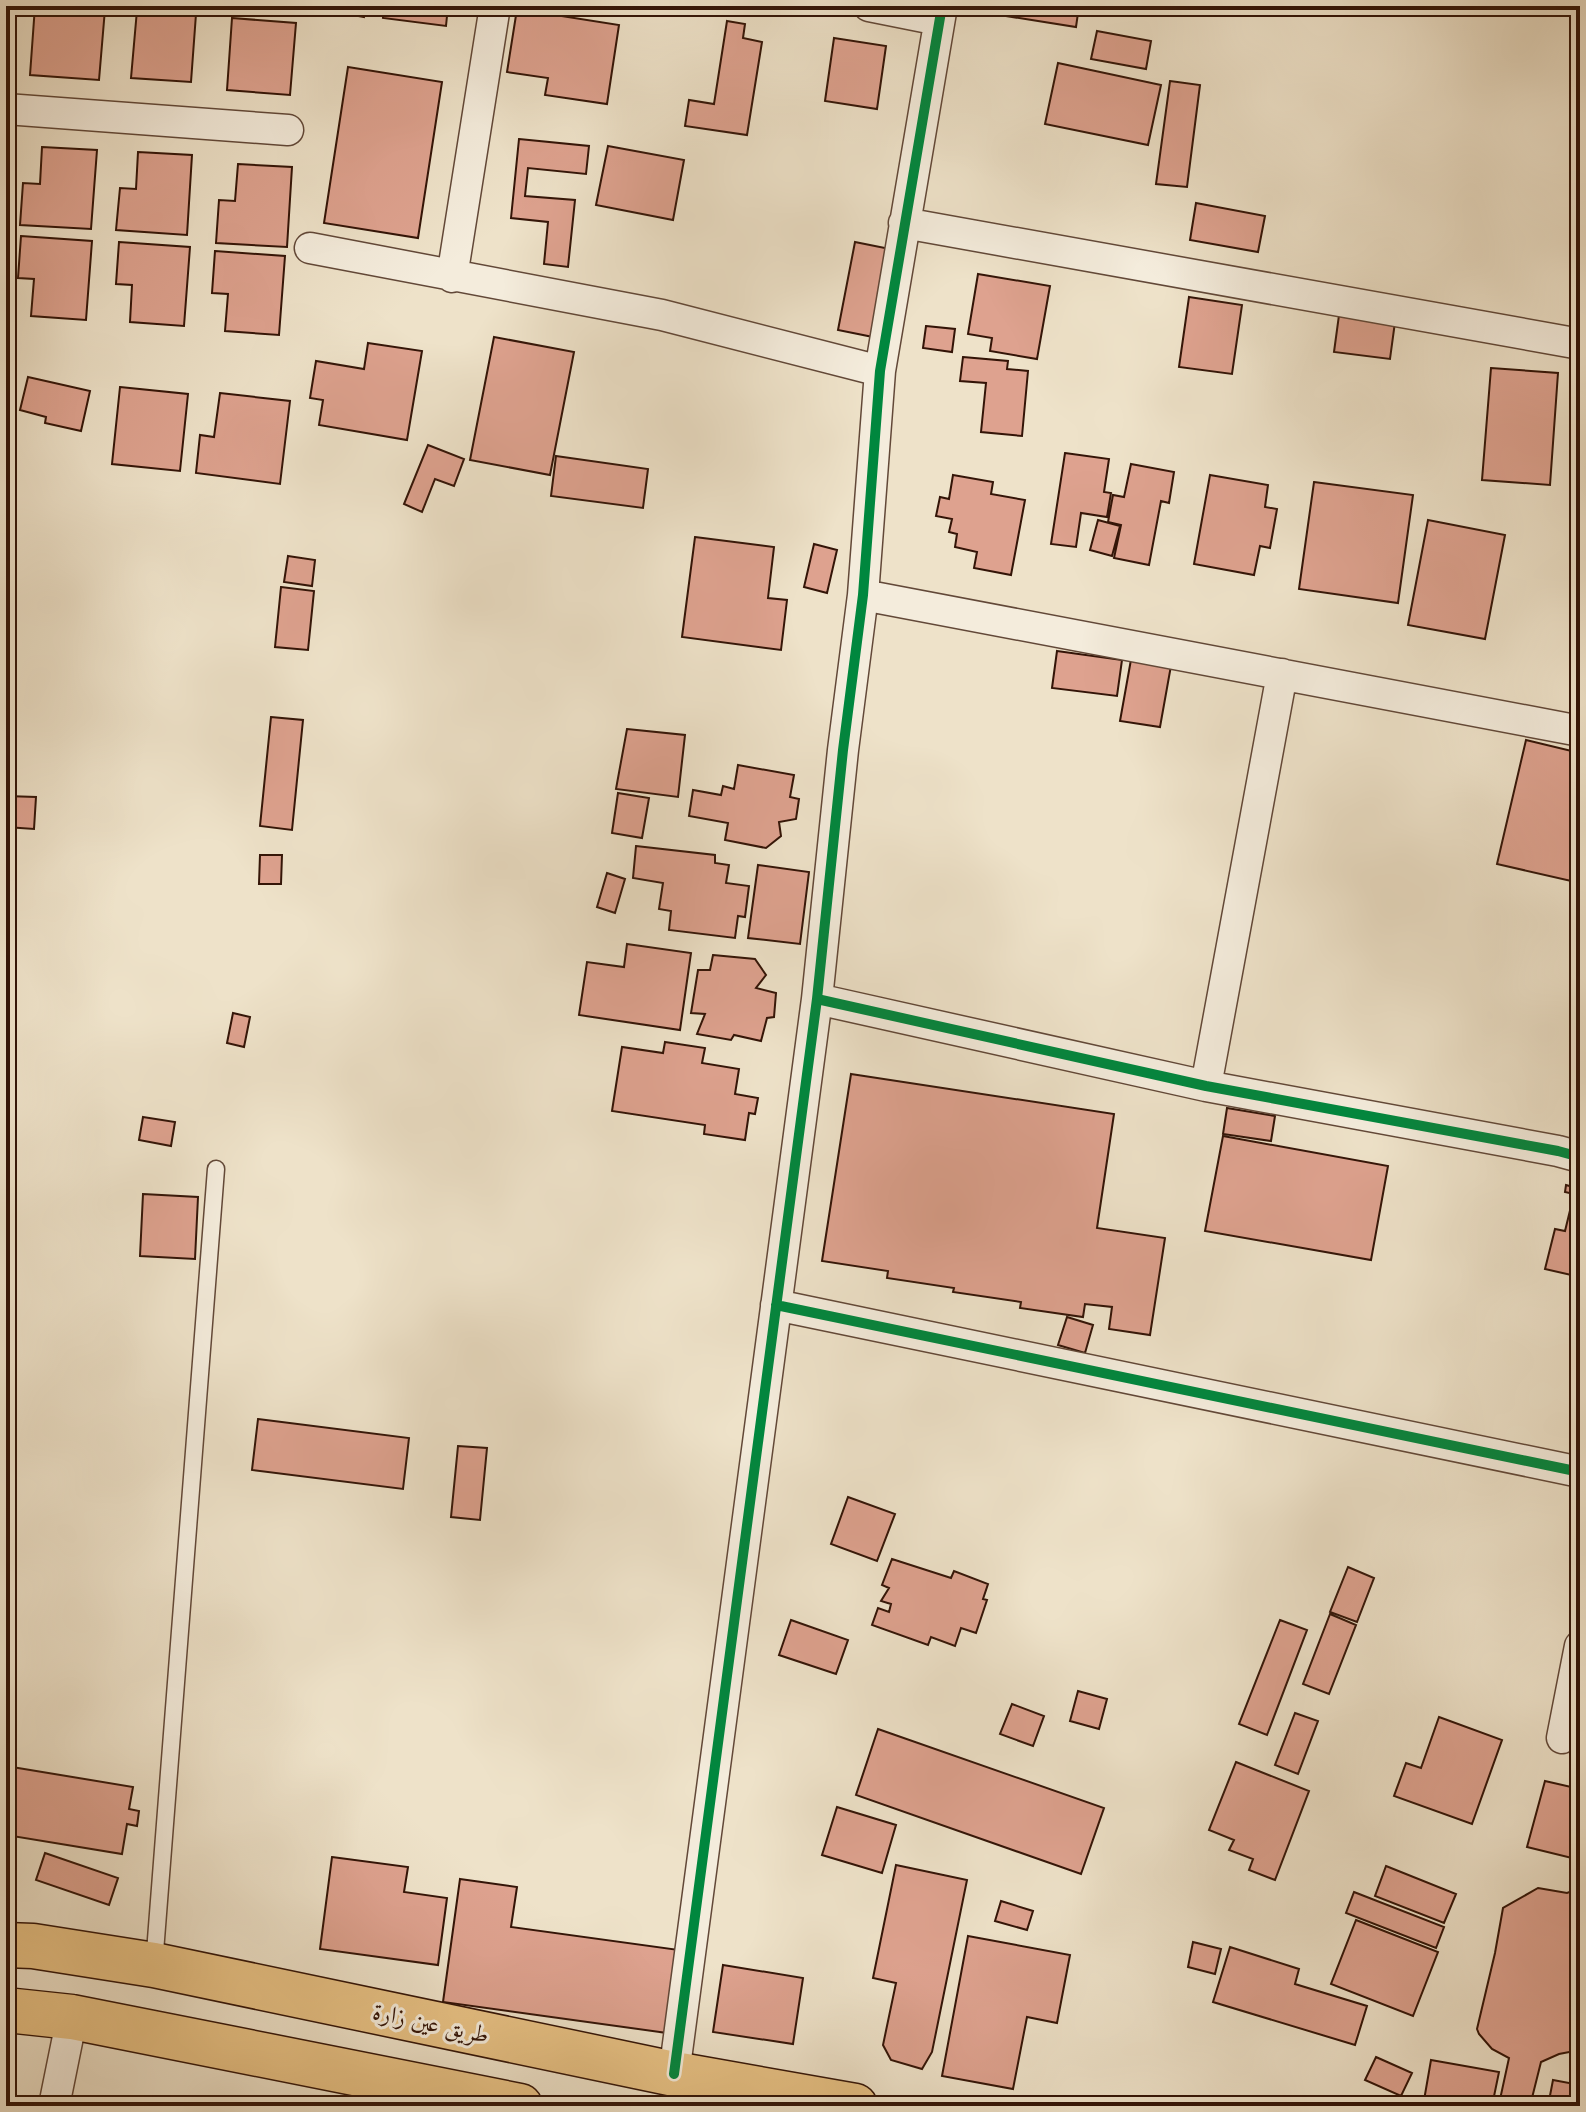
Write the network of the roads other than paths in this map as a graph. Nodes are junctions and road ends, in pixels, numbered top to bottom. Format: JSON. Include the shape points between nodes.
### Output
{"nodes":[{"id":1,"x":495,"y":6,"type":"edge"},
{"id":2,"x":869,"y":6,"type":"edge"},
{"id":3,"x":940,"y":13,"type":"edge"},
{"id":4,"x":6,"y":109,"type":"edge"},
{"id":5,"x":288,"y":130,"type":"dead end"},
{"id":6,"x":904,"y":223,"type":"junction"},
{"id":7,"x":310,"y":248,"type":"dead end"},
{"id":8,"x":452,"y":277,"type":"junction"},
{"id":9,"x":1580,"y":344,"type":"edge"},
{"id":10,"x":880,"y":371,"type":"junction"},
{"id":11,"x":863,"y":595,"type":"junction"},
{"id":12,"x":1282,"y":674,"type":"junction"},
{"id":13,"x":1580,"y":731,"type":"edge"},
{"id":14,"x":817,"y":999,"type":"junction"},
{"id":15,"x":1206,"y":1086,"type":"junction"},
{"id":16,"x":1580,"y":1157,"type":"edge"},
{"id":17,"x":216,"y":1169,"type":"dead end"},
{"id":18,"x":776,"y":1305,"type":"junction"},
{"id":19,"x":1580,"y":1472,"type":"edge"},
{"id":20,"x":1580,"y":1646,"type":"edge"},
{"id":21,"x":1562,"y":1738,"type":"dead end"},
{"id":22,"x":6,"y":1945,"type":"edge"},
{"id":23,"x":154,"y":1965,"type":"junction"},
{"id":24,"x":6,"y":2010,"type":"edge"},
{"id":25,"x":72,"y":2017,"type":"junction"},
{"id":26,"x":674,"y":2074,"type":"junction"},
{"id":27,"x":54,"y":2106,"type":"edge"},
{"id":28,"x":520,"y":2106,"type":"edge"},
{"id":29,"x":855,"y":2106,"type":"edge"}],
"edges":[{"from":1,"to":8,"type":"street"},
{"from":2,"to":3,"type":"street"},
{"from":3,"to":6,"type":"street"},
{"from":4,"to":5,"type":"street"},
{"from":6,"to":9,"type":"street"},
{"from":6,"to":10,"type":"street"},
{"from":7,"to":8,"type":"street"},
{"from":8,"to":10,"type":"street","via":[[662,315]]},
{"from":10,"to":11,"type":"street"},
{"from":11,"to":12,"type":"street"},
{"from":11,"to":14,"type":"street"},
{"from":12,"to":13,"type":"street"},
{"from":12,"to":15,"type":"street"},
{"from":14,"to":15,"type":"street"},
{"from":14,"to":18,"type":"street"},
{"from":15,"to":16,"type":"street"},
{"from":17,"to":23,"type":"lane"},
{"from":18,"to":19,"type":"street"},
{"from":18,"to":26,"type":"street"},
{"from":20,"to":21,"type":"street"},
{"from":22,"to":23,"type":"main road","name":"طريق عين زارة"},
{"from":23,"to":26,"type":"main road","name":"طريق عين زارة"},
{"from":24,"to":25,"type":"main road"},
{"from":25,"to":27,"type":"street"},
{"from":25,"to":28,"type":"main road"},
{"from":26,"to":29,"type":"main road","name":"طريق عين زارة"}]}
